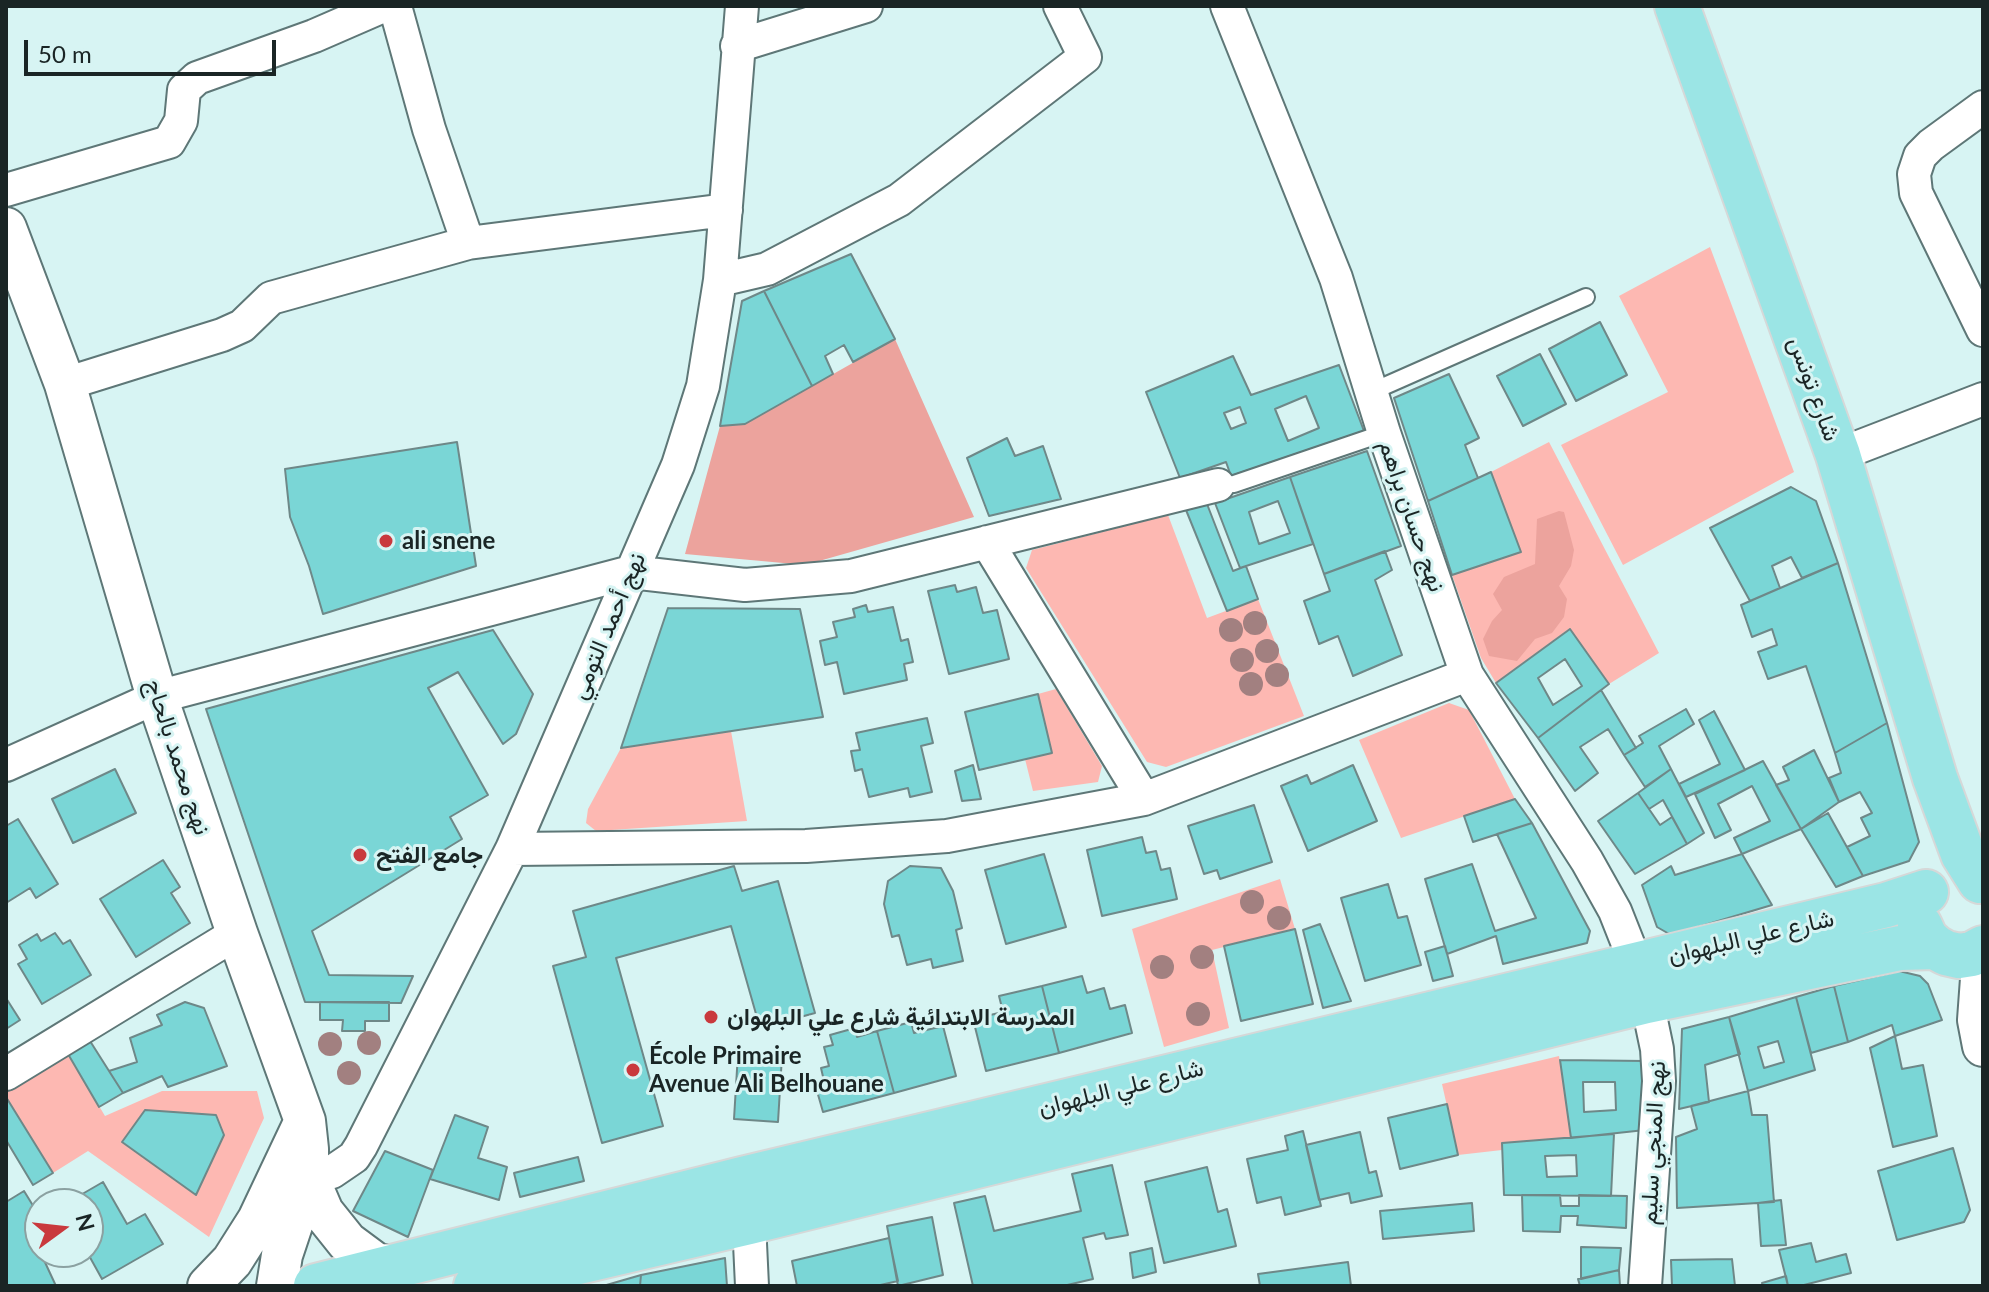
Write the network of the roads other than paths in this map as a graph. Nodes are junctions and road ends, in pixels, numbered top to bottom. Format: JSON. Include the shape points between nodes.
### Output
{"nodes":[{"id":1,"x":383,"y":6,"type":"edge"},
{"id":2,"x":395,"y":6,"type":"edge"},
{"id":3,"x":742,"y":6,"type":"edge"},
{"id":4,"x":866,"y":6,"type":"edge"},
{"id":5,"x":1060,"y":6,"type":"edge"},
{"id":6,"x":1227,"y":6,"type":"edge"},
{"id":7,"x":1677,"y":6,"type":"edge"},
{"id":8,"x":737,"y":46,"type":"junction"},
{"id":9,"x":1983,"y":107,"type":"edge"},
{"id":10,"x":6,"y":190,"type":"edge"},
{"id":11,"x":726,"y":210,"type":"junction"},
{"id":12,"x":6,"y":228,"type":"edge"},
{"id":13,"x":468,"y":243,"type":"junction"},
{"id":14,"x":720,"y":280,"type":"junction"},
{"id":15,"x":1586,"y":297,"type":"dead end"},
{"id":16,"x":1983,"y":330,"type":"edge"},
{"id":17,"x":65,"y":384,"type":"junction"},
{"id":18,"x":1371,"y":392,"type":"junction"},
{"id":19,"x":1983,"y":399,"type":"edge"},
{"id":20,"x":1384,"y":433,"type":"junction"},
{"id":21,"x":1838,"y":455,"type":"junction"},
{"id":22,"x":1218,"y":485,"type":"joint"},
{"id":23,"x":987,"y":542,"type":"junction"},
{"id":24,"x":631,"y":572,"type":"junction"},
{"id":25,"x":1467,"y":675,"type":"junction"},
{"id":26,"x":157,"y":697,"type":"junction"},
{"id":27,"x":6,"y":765,"type":"edge"},
{"id":28,"x":1935,"y":778,"type":"junction"},
{"id":29,"x":1144,"y":799,"type":"junction"},
{"id":30,"x":512,"y":849,"type":"junction"},
{"id":31,"x":1981,"y":882,"type":"edge"},
{"id":32,"x":1928,"y":890,"type":"junction"},
{"id":33,"x":237,"y":933,"type":"junction"},
{"id":34,"x":1962,"y":950,"type":"edge"},
{"id":35,"x":1642,"y":983,"type":"junction"},
{"id":36,"x":1981,"y":1033,"type":"edge"},
{"id":37,"x":6,"y":1074,"type":"edge"},
{"id":38,"x":305,"y":1121,"type":"junction"},
{"id":39,"x":308,"y":1177,"type":"junction"},
{"id":40,"x":749,"y":1222,"type":"junction"},
{"id":41,"x":403,"y":1265,"type":"junction"},
{"id":42,"x":208,"y":1286,"type":"edge"},
{"id":43,"x":277,"y":1286,"type":"edge"},
{"id":44,"x":316,"y":1286,"type":"edge"},
{"id":45,"x":476,"y":1286,"type":"edge"},
{"id":46,"x":752,"y":1286,"type":"edge"},
{"id":47,"x":1645,"y":1286,"type":"edge"}],
"edges":[{"from":1,"to":10,"type":"street","via":[[197,78],[184,90],[181,121],[169,142]]},
{"from":2,"to":13,"type":"street"},
{"from":3,"to":8,"type":"street","name":"نهج أحمد التومي"},
{"from":4,"to":8,"type":"street"},
{"from":5,"to":14,"type":"street","via":[[1085,57],[899,200],[767,269]]},
{"from":6,"to":18,"type":"street","name":"نهج حسان براهم","via":[[1336,278]]},
{"from":7,"to":21,"type":"main road","name":"شارع تونس"},
{"from":8,"to":11,"type":"street","name":"نهج أحمد التومي"},
{"from":9,"to":16,"type":"street","via":[[1931,145],[1914,174],[1916,193]]},
{"from":11,"to":13,"type":"street"},
{"from":11,"to":14,"type":"street","name":"نهج أحمد التومي"},
{"from":12,"to":17,"type":"street","name":"نهج محمد بالحاج"},
{"from":13,"to":17,"type":"street","via":[[271,298],[242,326],[222,335]]},
{"from":14,"to":24,"type":"street","name":"نهج أحمد التومي","via":[[703,386],[678,465]]},
{"from":15,"to":18,"type":"lane"},
{"from":17,"to":26,"type":"street","name":"نهج محمد بالحاج"},
{"from":18,"to":20,"type":"street","name":"نهج حسان براهم"},
{"from":19,"to":21,"type":"street"},
{"from":20,"to":22,"type":"lane"},
{"from":20,"to":25,"type":"street","name":"نهج حسان براهم"},
{"from":21,"to":28,"type":"main road","name":"شارع تونس"},
{"from":22,"to":23,"type":"street"},
{"from":23,"to":24,"type":"street","via":[[815,580],[745,585]]},
{"from":23,"to":29,"type":"street"},
{"from":24,"to":26,"type":"street"},
{"from":24,"to":30,"type":"street","name":"نهج أحمد التومي"},
{"from":25,"to":29,"type":"street"},
{"from":25,"to":35,"type":"street","name":"نهج حسان براهم","via":[[1587,861],[1615,911]]},
{"from":26,"to":27,"type":"street"},
{"from":26,"to":33,"type":"street","name":"نهج محمد بالحاج"},
{"from":28,"to":31,"type":"main road","name":"شارع تونس","via":[[1963,854]]},
{"from":28,"to":32,"type":"main road","name":"شارع تونس","via":[[1940,852]]},
{"from":29,"to":30,"type":"street","via":[[947,836],[806,846]]},
{"from":30,"to":39,"type":"street","name":"نهج أحمد التومي","via":[[361,1146],[332,1172]]},
{"from":31,"to":32,"type":"main road","name":"شارع علي البلهوان","via":[[1948,876]]},
{"from":32,"to":34,"type":"main road","name":"شارع تونس","via":[[1919,915],[1926,939]]},
{"from":32,"to":35,"type":"main road","name":"شارع علي البلهوان"},
{"from":33,"to":37,"type":"street"},
{"from":33,"to":38,"type":"street","name":"نهج محمد بالحاج"},
{"from":34,"to":35,"type":"main road","name":"شارع علي البلهوان","via":[[1900,948]]},
{"from":34,"to":36,"type":"street"},
{"from":35,"to":40,"type":"main road","name":"شارع علي البلهوان"},
{"from":35,"to":41,"type":"main road","name":"شارع علي البلهوان","via":[[742,1179]]},
{"from":35,"to":47,"type":"street","name":"نهج المنجي سليم","via":[[1659,1081]]},
{"from":38,"to":39,"type":"street","name":"نهج محمد بالحاج"},
{"from":38,"to":42,"type":"street","via":[[258,1220],[232,1261]]},
{"from":39,"to":41,"type":"street","via":[[323,1212],[347,1242],[378,1265]]},
{"from":39,"to":43,"type":"street","name":"نهج محمد بالحاج"},
{"from":40,"to":45,"type":"main road","name":"شارع علي البلهوان"},
{"from":40,"to":46,"type":"street"},
{"from":41,"to":44,"type":"main road","name":"شارع علي البلهوان"}]}
